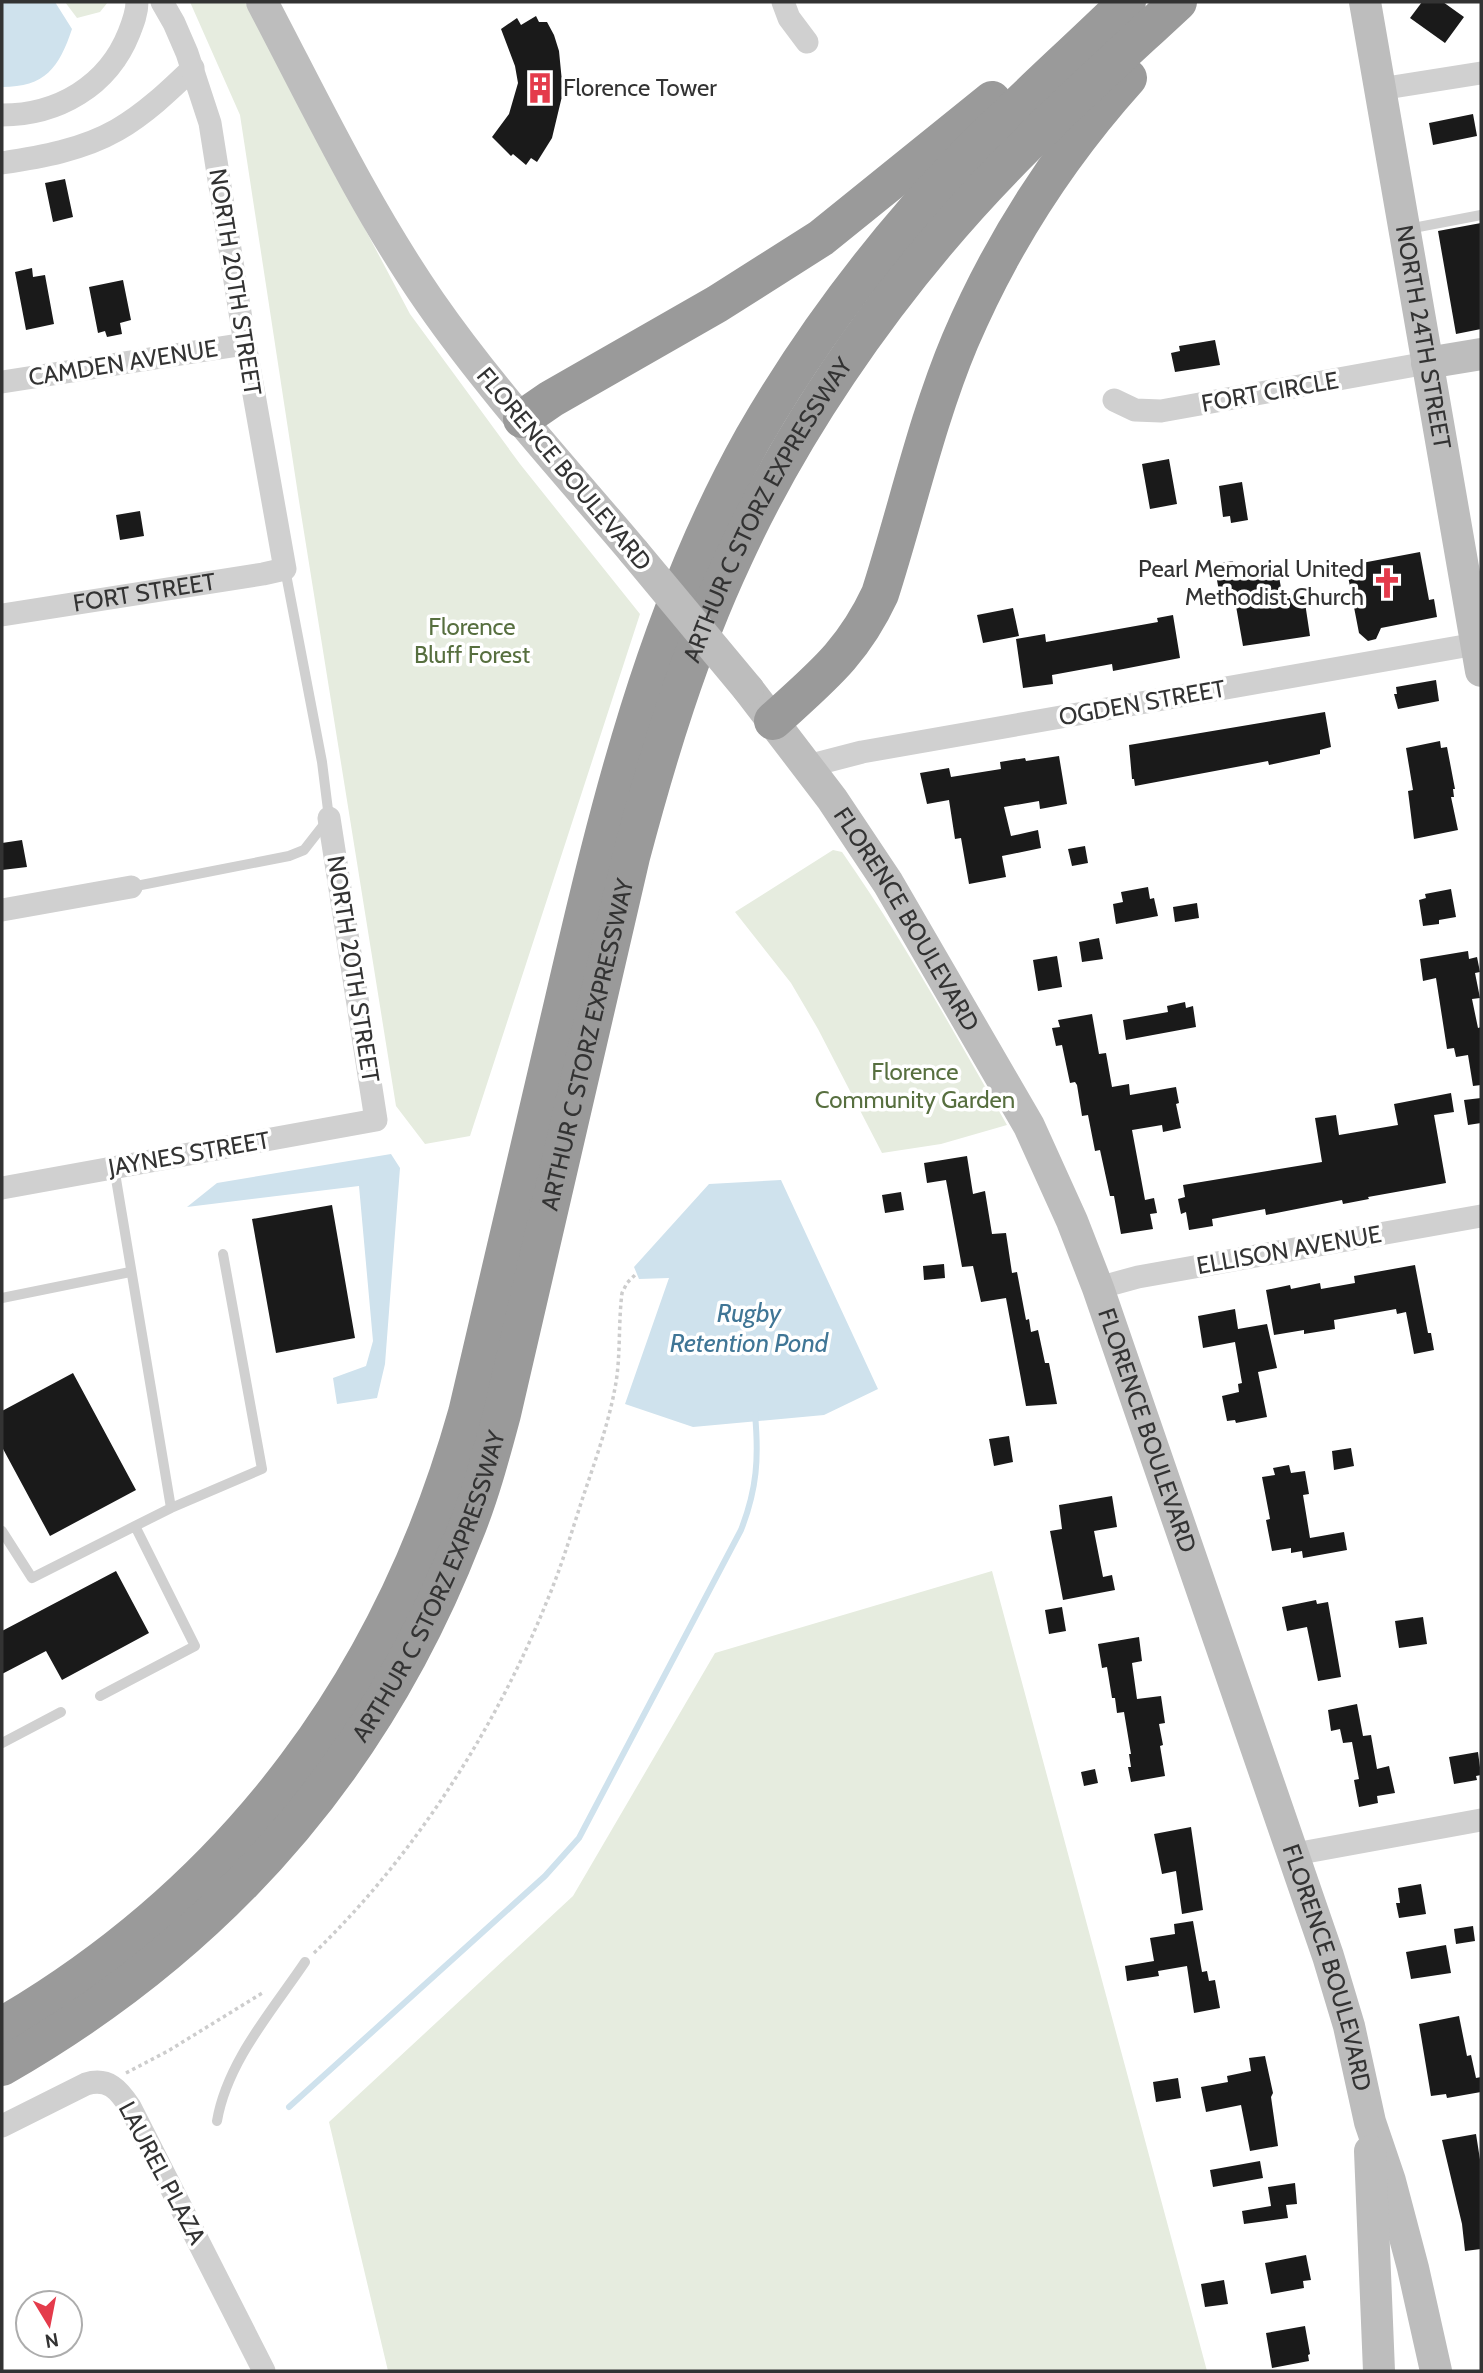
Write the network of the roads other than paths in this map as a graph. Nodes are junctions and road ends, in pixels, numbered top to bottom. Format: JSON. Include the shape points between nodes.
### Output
{"nodes":[{"id":1,"x":137,"y":2,"type":"edge"},
{"id":2,"x":162,"y":2,"type":"edge"},
{"id":3,"x":262,"y":2,"type":"edge"},
{"id":4,"x":783,"y":2,"type":"edge"},
{"id":5,"x":1109,"y":2,"type":"edge"},
{"id":6,"x":1128,"y":2,"type":"edge"},
{"id":7,"x":1178,"y":2,"type":"edge"},
{"id":8,"x":1196,"y":2,"type":"edge"},
{"id":9,"x":1365,"y":2,"type":"edge"},
{"id":10,"x":807,"y":42,"type":"dead end"},
{"id":11,"x":193,"y":68,"type":"junction"},
{"id":12,"x":1481,"y":73,"type":"edge"},
{"id":13,"x":1380,"y":89,"type":"junction"},
{"id":14,"x":2,"y":115,"type":"edge"},
{"id":15,"x":2,"y":163,"type":"edge"},
{"id":16,"x":1481,"y":215,"type":"edge"},
{"id":17,"x":1404,"y":229,"type":"junction"},
{"id":18,"x":245,"y":344,"type":"junction"},
{"id":19,"x":1481,"y":354,"type":"edge"},
{"id":20,"x":1427,"y":363,"type":"junction"},
{"id":21,"x":2,"y":382,"type":"edge"},
{"id":22,"x":1114,"y":400,"type":"dead end"},
{"id":23,"x":522,"y":419,"type":"junction"},
{"id":24,"x":285,"y":569,"type":"junction"},
{"id":25,"x":2,"y":615,"type":"edge"},
{"id":26,"x":1479,"y":657,"type":"edge"},
{"id":27,"x":773,"y":721,"type":"junction"},
{"id":28,"x":808,"y":766,"type":"junction"},
{"id":29,"x":329,"y":818,"type":"junction"},
{"id":30,"x":131,"y":887,"type":"joint"},
{"id":31,"x":2,"y":910,"type":"edge"},
{"id":32,"x":376,"y":1120,"type":"joint"},
{"id":33,"x":114,"y":1167,"type":"junction"},
{"id":34,"x":2,"y":1188,"type":"edge"},
{"id":35,"x":1481,"y":1216,"type":"edge"},
{"id":36,"x":223,"y":1254,"type":"dead end"},
{"id":37,"x":130,"y":1272,"type":"junction"},
{"id":38,"x":1097,"y":1288,"type":"junction"},
{"id":39,"x":2,"y":1298,"type":"edge"},
{"id":40,"x":171,"y":1508,"type":"junction"},
{"id":41,"x":135,"y":1526,"type":"junction"},
{"id":42,"x":2,"y":1531,"type":"edge"},
{"id":43,"x":100,"y":1696,"type":"dead end"},
{"id":44,"x":61,"y":1712,"type":"dead end"},
{"id":45,"x":2,"y":1743,"type":"edge"},
{"id":46,"x":1481,"y":1820,"type":"edge"},
{"id":47,"x":1294,"y":1854,"type":"junction"},
{"id":48,"x":305,"y":1962,"type":"road end"},
{"id":49,"x":2,"y":2026,"type":"edge"},
{"id":50,"x":2,"y":2067,"type":"edge"},
{"id":51,"x":217,"y":2121,"type":"dead end"},
{"id":52,"x":1370,"y":2122,"type":"junction"},
{"id":53,"x":2,"y":2126,"type":"edge"},
{"id":54,"x":1417,"y":2286,"type":"junction"},
{"id":55,"x":1374,"y":2291,"type":"junction"},
{"id":56,"x":264,"y":2371,"type":"edge"},
{"id":57,"x":1379,"y":2371,"type":"edge"},
{"id":58,"x":1436,"y":2371,"type":"edge"}],
"edges":[{"from":1,"to":14,"type":"street","via":[[125,44],[85,91],[48,109]]},
{"from":2,"to":11,"type":"street","name":"NORTH 20TH STREET"},
{"from":3,"to":23,"type":"street","name":"FLORENCE BOULEVARD","via":[[397,251],[454,336]]},
{"from":4,"to":10,"type":"street","via":[[789,19]]},
{"from":5,"to":23,"type":"highway","via":[[821,238]]},
{"from":6,"to":49,"type":"highway","name":"ARTHUR C STORZ EXPRESSWAY","via":[[975,148],[888,244],[794,372],[719,504],[659,644],[604,825],[451,1470],[384,1629],[310,1750],[210,1866],[93,1966]]},
{"from":7,"to":50,"type":"highway","name":"ARTHUR C STORZ EXPRESSWAY","via":[[969,205],[898,290],[790,450],[734,556],[685,676],[653,775],[485,1474],[464,1536],[405,1662],[371,1720],[313,1801],[218,1909],[131,1983]]},
{"from":8,"to":27,"type":"highway","via":[[1069,149],[1018,225],[956,352],[880,594],[866,623],[833,667]]},
{"from":9,"to":13,"type":"street","name":"NORTH 24TH STREET"},
{"from":11,"to":15,"type":"street","via":[[115,132],[42,157]]},
{"from":11,"to":18,"type":"street","name":"NORTH 20TH STREET","via":[[210,123]]},
{"from":12,"to":13,"type":"street"},
{"from":13,"to":17,"type":"street","name":"NORTH 24TH STREET"},
{"from":16,"to":17,"type":"lane"},
{"from":17,"to":20,"type":"street","name":"NORTH 24TH STREET"},
{"from":18,"to":21,"type":"street","name":"CAMDEN AVENUE"},
{"from":18,"to":24,"type":"street","name":"NORTH 20TH STREET"},
{"from":19,"to":20,"type":"street"},
{"from":20,"to":22,"type":"street","name":"FORT CIRCLE","via":[[1161,411],[1135,410]]},
{"from":20,"to":26,"type":"street","name":"NORTH 24TH STREET"},
{"from":23,"to":27,"type":"street","name":"FLORENCE BOULEVARD","bridge":true},
{"from":24,"to":25,"type":"street","name":"FORT STREET"},
{"from":24,"to":29,"type":"lane"},
{"from":26,"to":28,"type":"street","name":"OGDEN STREET","via":[[862,752]]},
{"from":27,"to":28,"type":"street","name":"FLORENCE BOULEVARD"},
{"from":28,"to":38,"type":"street","name":"FLORENCE BOULEVARD","via":[[888,883],[1029,1126]]},
{"from":29,"to":30,"type":"lane","via":[[304,850],[289,856]]},
{"from":29,"to":32,"type":"street","name":"NORTH 20TH STREET"},
{"from":30,"to":31,"type":"street"},
{"from":32,"to":33,"type":"street","name":"JAYNES STREET"},
{"from":33,"to":34,"type":"street","name":"JAYNES STREET"},
{"from":33,"to":37,"type":"lane"},
{"from":35,"to":38,"type":"street","name":"ELLISON AVENUE"},
{"from":36,"to":40,"type":"lane","via":[[262,1469]]},
{"from":37,"to":39,"type":"lane"},
{"from":37,"to":40,"type":"lane"},
{"from":38,"to":47,"type":"street","name":"FLORENCE BOULEVARD"},
{"from":40,"to":41,"type":"lane"},
{"from":41,"to":42,"type":"lane","via":[[32,1578]]},
{"from":41,"to":43,"type":"lane","via":[[195,1646]]},
{"from":44,"to":45,"type":"lane"},
{"from":46,"to":47,"type":"street"},
{"from":47,"to":52,"type":"street","name":"FLORENCE BOULEVARD","via":[[1346,2014]]},
{"from":48,"to":51,"type":"lane","via":[[247,2048],[226,2088]]},
{"from":52,"to":54,"type":"street","name":"FLORENCE BOULEVARD"},
{"from":52,"to":55,"type":"street","name":"FLORENCE BOULEVARD"},
{"from":53,"to":56,"type":"street","name":"LAUREL PLAZA","via":[[86,2084],[100,2081],[116,2087]]},
{"from":54,"to":55,"type":"street"},
{"from":54,"to":58,"type":"street","name":"FLORENCE BOULEVARD"},
{"from":55,"to":57,"type":"street","name":"FLORENCE BOULEVARD"}]}
